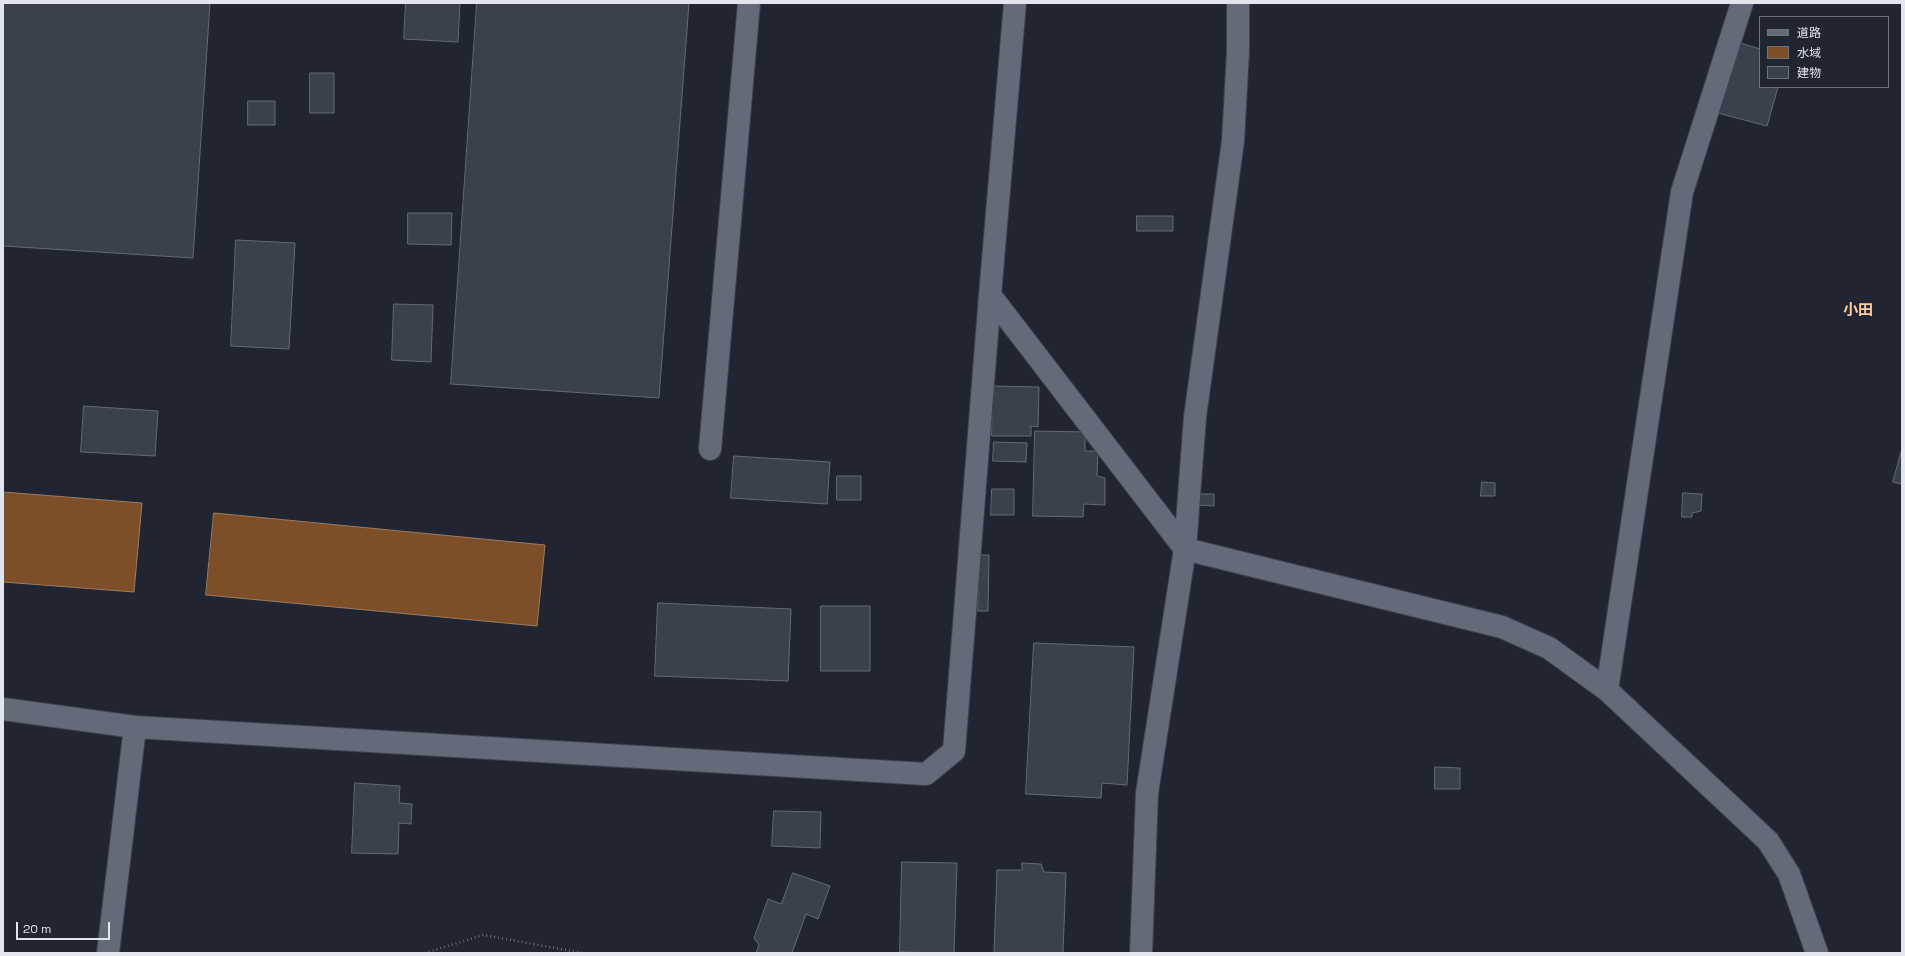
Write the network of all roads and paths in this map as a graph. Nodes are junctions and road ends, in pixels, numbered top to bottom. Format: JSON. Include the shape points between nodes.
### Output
{"nodes":[{"id":1,"x":749,"y":3,"type":"edge"},
{"id":2,"x":1015,"y":3,"type":"edge"},
{"id":3,"x":1238,"y":3,"type":"edge"},
{"id":4,"x":1742,"y":3,"type":"edge"},
{"id":5,"x":990,"y":295,"type":"junction"},
{"id":6,"x":710,"y":449,"type":"dead end"},
{"id":7,"x":1185,"y":549,"type":"junction"},
{"id":8,"x":1607,"y":690,"type":"junction"},
{"id":9,"x":3,"y":709,"type":"edge"},
{"id":10,"x":135,"y":727,"type":"junction"},
{"id":11,"x":108,"y":953,"type":"edge"},
{"id":12,"x":425,"y":953,"type":"edge"},
{"id":13,"x":583,"y":953,"type":"edge"},
{"id":14,"x":1141,"y":953,"type":"edge"},
{"id":15,"x":1817,"y":953,"type":"edge"}],
"edges":[{"from":1,"to":6,"type":"street"},
{"from":2,"to":5,"type":"street"},
{"from":3,"to":7,"type":"street","via":[[1233,141],[1195,417]]},
{"from":4,"to":8,"type":"street","via":[[1682,192]]},
{"from":5,"to":7,"type":"street"},
{"from":5,"to":10,"type":"street","via":[[954,751],[926,774]]},
{"from":7,"to":8,"type":"street","via":[[1502,627],[1549,648]]},
{"from":7,"to":14,"type":"street","via":[[1147,793]]},
{"from":8,"to":15,"type":"street","via":[[1768,841],[1789,874]]},
{"from":9,"to":10,"type":"street"},
{"from":10,"to":11,"type":"street"},
{"from":12,"to":13,"type":"path","via":[[483,935]]}]}
